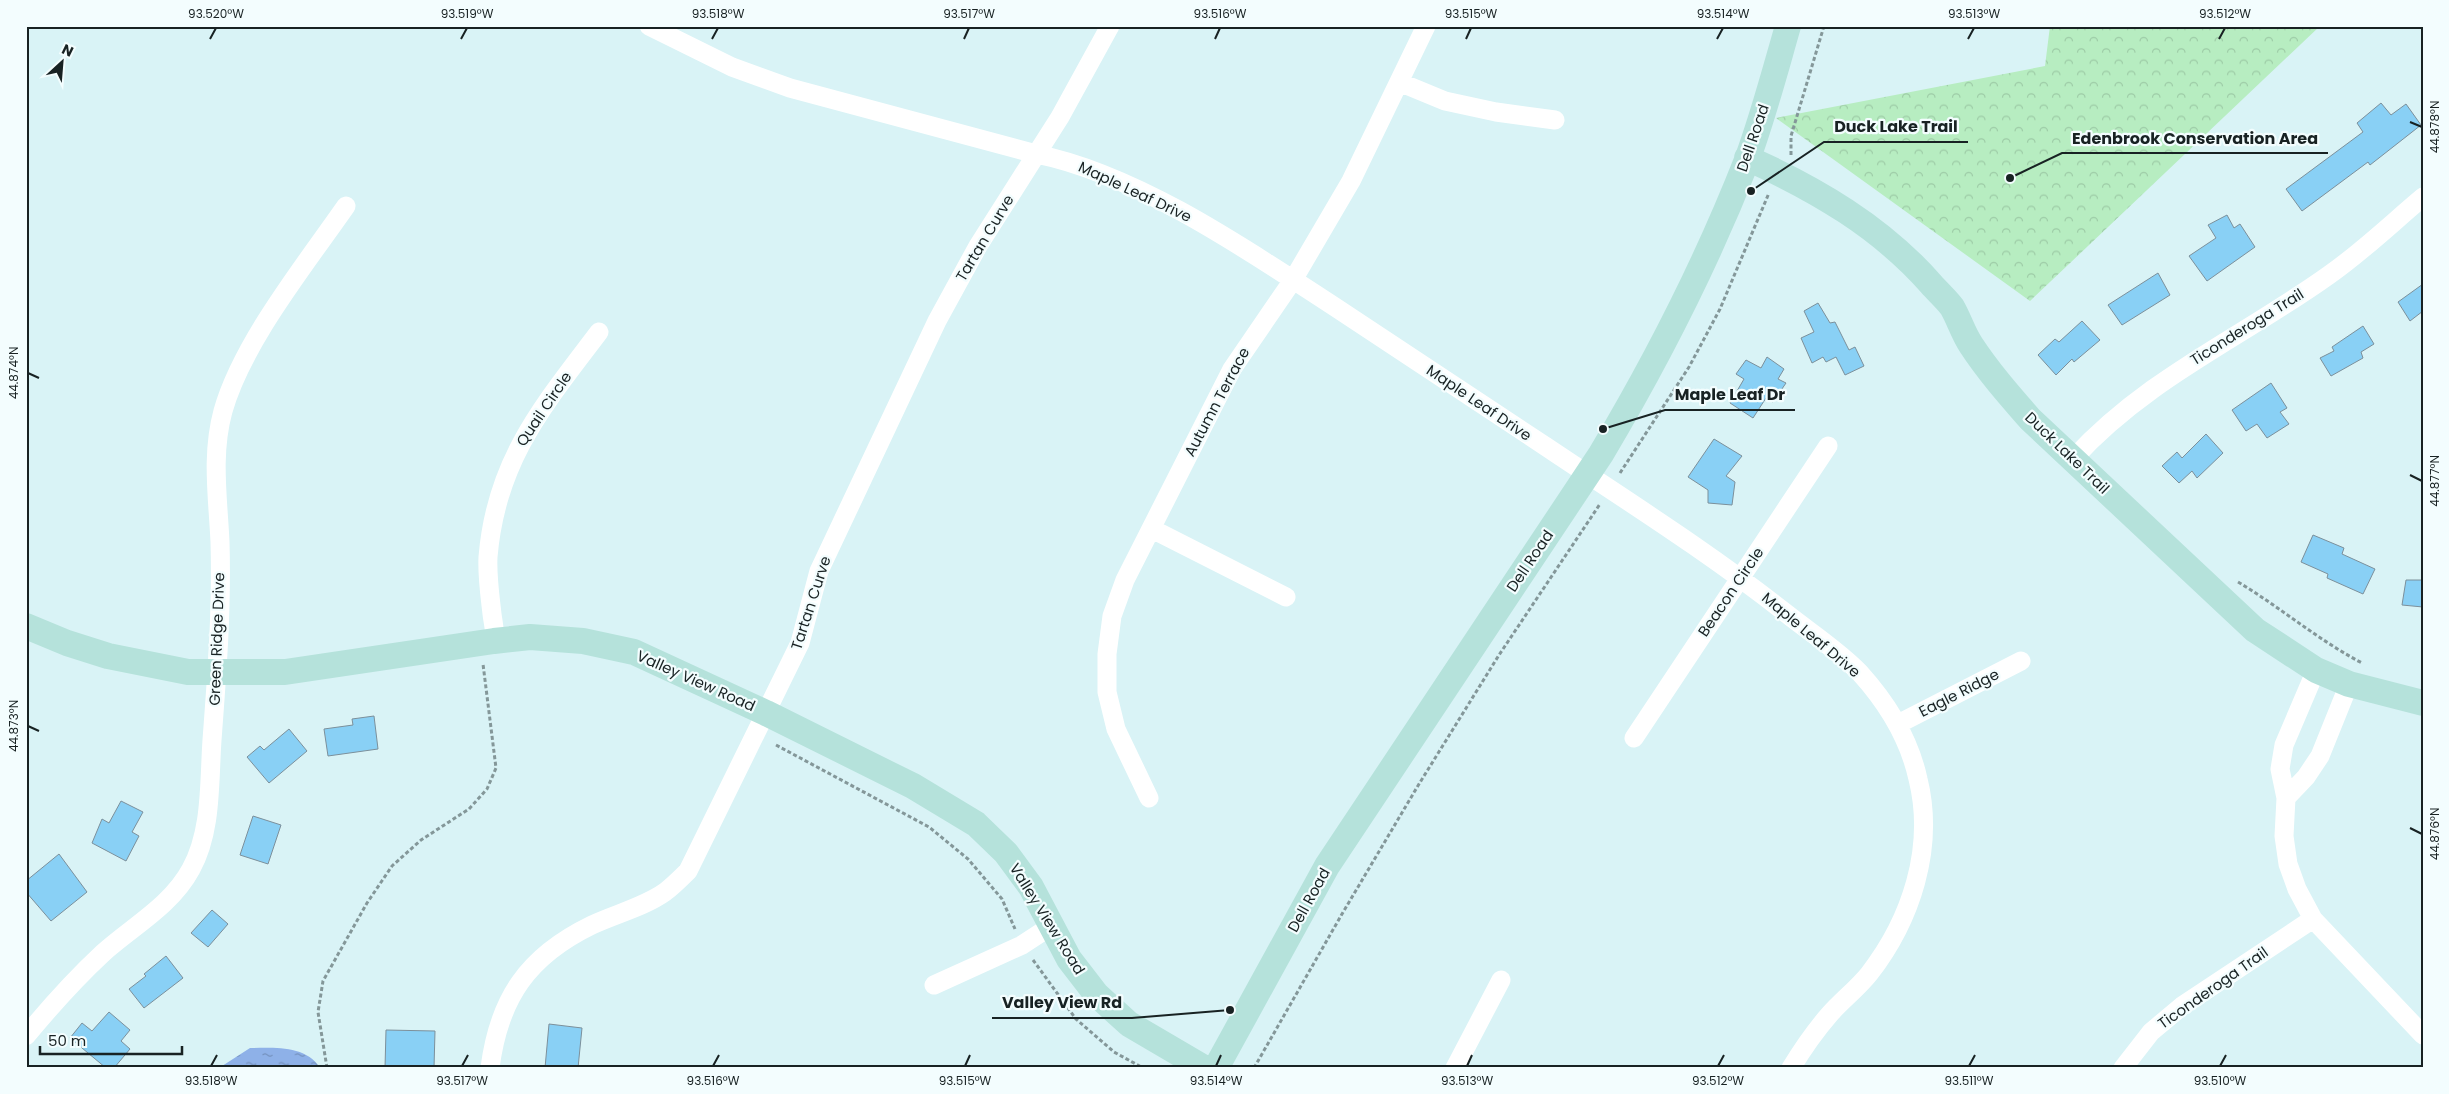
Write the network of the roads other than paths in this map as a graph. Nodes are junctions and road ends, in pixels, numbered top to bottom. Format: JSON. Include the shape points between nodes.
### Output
{"nodes":[{"id":1,"x":649,"y":26,"type":"edge"},
{"id":2,"x":1110,"y":26,"type":"edge"},
{"id":3,"x":1426,"y":26,"type":"edge"},
{"id":4,"x":1788,"y":26,"type":"edge"},
{"id":5,"x":1399,"y":82,"type":"junction"},
{"id":6,"x":1555,"y":120,"type":"dead end"},
{"id":7,"x":1036,"y":154,"type":"junction"},
{"id":8,"x":1747,"y":158,"type":"junction"},
{"id":9,"x":2423,"y":197,"type":"edge"},
{"id":10,"x":346,"y":206,"type":"dead end"},
{"id":11,"x":1293,"y":280,"type":"junction"},
{"id":12,"x":599,"y":332,"type":"dead end"},
{"id":13,"x":1828,"y":446,"type":"dead end"},
{"id":14,"x":2073,"y":460,"type":"junction"},
{"id":15,"x":1587,"y":474,"type":"junction"},
{"id":16,"x":1152,"y":529,"type":"junction"},
{"id":17,"x":1740,"y":577,"type":"junction"},
{"id":18,"x":1286,"y":597,"type":"dead end"},
{"id":19,"x":26,"y":626,"type":"edge"},
{"id":20,"x":487,"y":642,"type":"junction"},
{"id":21,"x":2021,"y":662,"type":"dead end"},
{"id":22,"x":2316,"y":670,"type":"junction"},
{"id":23,"x":217,"y":672,"type":"junction"},
{"id":24,"x":2349,"y":684,"type":"junction"},
{"id":25,"x":2423,"y":702,"type":"edge"},
{"id":26,"x":766,"y":713,"type":"junction"},
{"id":27,"x":1898,"y":724,"type":"junction"},
{"id":28,"x":1634,"y":738,"type":"dead end"},
{"id":29,"x":1149,"y":798,"type":"dead end"},
{"id":30,"x":2286,"y":798,"type":"junction"},
{"id":31,"x":2313,"y":919,"type":"junction"},
{"id":32,"x":1051,"y":926,"type":"junction"},
{"id":33,"x":1501,"y":980,"type":"dead end"},
{"id":34,"x":934,"y":985,"type":"dead end"},
{"id":35,"x":2423,"y":1035,"type":"edge"},
{"id":36,"x":26,"y":1036,"type":"edge"},
{"id":37,"x":490,"y":1068,"type":"edge"},
{"id":38,"x":1204,"y":1068,"type":"edge"},
{"id":39,"x":1216,"y":1068,"type":"edge"},
{"id":40,"x":1456,"y":1068,"type":"edge"},
{"id":41,"x":1791,"y":1068,"type":"edge"},
{"id":42,"x":2123,"y":1068,"type":"edge"}],
"edges":[{"from":1,"to":7,"type":"street","name":"Maple Leaf Drive","via":[[732,67],[790,88]]},
{"from":2,"to":7,"type":"street","name":"Tartan Curve"},
{"from":3,"to":5,"type":"street","name":"Autumn Terrace"},
{"from":4,"to":8,"type":"street","name":"Dell Road"},
{"from":5,"to":6,"type":"street","via":[[1446,101]]},
{"from":5,"to":11,"type":"street","name":"Autumn Terrace","via":[[1351,181]]},
{"from":7,"to":11,"type":"street","name":"Maple Leaf Drive","via":[[1064,160],[1131,187],[1194,219]]},
{"from":7,"to":26,"type":"street","name":"Tartan Curve","via":[[978,246],[937,322],[819,571],[800,643]]},
{"from":8,"to":14,"type":"street","name":"Duck Lake Trail","via":[[1798,182],[1851,214],[1878,232],[1916,267],[1952,307],[1969,343],[1996,381]]},
{"from":8,"to":15,"type":"street","name":"Dell Road","via":[[1713,243],[1678,315],[1642,386]]},
{"from":9,"to":14,"type":"street","name":"Ticonderoga Trail","via":[[2330,275],[2149,390],[2099,431]]},
{"from":10,"to":23,"type":"street","name":"Green Ridge Drive","via":[[258,334],[223,411],[216,454],[221,584]]},
{"from":11,"to":15,"type":"street","name":"Maple Leaf Drive"},
{"from":11,"to":16,"type":"street","name":"Autumn Terrace","via":[[1232,369]]},
{"from":12,"to":20,"type":"street","name":"Quail Circle","via":[[520,442],[504,480],[492,519]]},
{"from":13,"to":17,"type":"street","name":"Beacon Circle"},
{"from":14,"to":22,"type":"street","name":"Duck Lake Trail","via":[[2255,630]]},
{"from":15,"to":17,"type":"street","name":"Maple Leaf Drive"},
{"from":15,"to":39,"type":"street","name":"Dell Road","via":[[1327,866]]},
{"from":16,"to":18,"type":"street"},
{"from":16,"to":29,"type":"street","name":"Autumn Terrace","via":[[1125,580],[1112,616],[1107,654],[1107,692],[1116,729]]},
{"from":17,"to":27,"type":"street","name":"Maple Leaf Drive","via":[[1857,671]]},
{"from":17,"to":28,"type":"street","name":"Beacon Circle"},
{"from":19,"to":23,"type":"street","name":"Valley View Road","via":[[108,656],[188,672]]},
{"from":20,"to":23,"type":"street","name":"Valley View Road","via":[[285,672]]},
{"from":20,"to":26,"type":"street","name":"Valley View Road","via":[[530,637],[583,641],[634,652]]},
{"from":21,"to":27,"type":"street","name":"Eagle Ridge"},
{"from":22,"to":24,"type":"street","name":"Duck Lake Trail"},
{"from":22,"to":30,"type":"street","via":[[2284,745],[2280,769]]},
{"from":23,"to":36,"type":"street","name":"Green Ridge Drive","via":[[207,812],[202,842],[191,870],[173,895],[62,993]]},
{"from":24,"to":25,"type":"street","name":"Duck Lake Trail"},
{"from":24,"to":30,"type":"street","via":[[2320,756]]},
{"from":26,"to":32,"type":"street","name":"Valley View Road","via":[[913,786],[976,824],[1006,853],[1031,887]]},
{"from":26,"to":37,"type":"street","name":"Tartan Curve","via":[[688,871],[665,892],[558,945],[529,970],[508,1002],[494,1037]]},
{"from":27,"to":41,"type":"street","name":"Maple Leaf Drive","via":[[1919,780],[1924,822],[1920,864],[1910,905],[1891,943],[1867,977],[1829,1015]]},
{"from":30,"to":31,"type":"street","via":[[2284,836],[2288,864]]},
{"from":31,"to":35,"type":"street"},
{"from":31,"to":42,"type":"street","name":"Ticonderoga Trail","via":[[2182,1006],[2151,1032]]},
{"from":32,"to":34,"type":"street","via":[[1022,945]]},
{"from":32,"to":38,"type":"street","name":"Valley View Road","via":[[1069,959],[1096,994],[1129,1024]]},
{"from":33,"to":40,"type":"street"}]}
